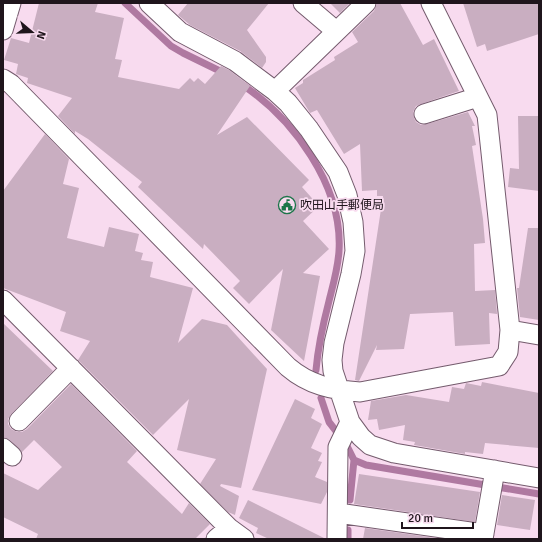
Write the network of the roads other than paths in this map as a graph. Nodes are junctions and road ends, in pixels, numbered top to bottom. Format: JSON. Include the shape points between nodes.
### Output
{"nodes":[{"id":1,"x":11,"y":3,"type":"edge"},
{"id":2,"x":149,"y":3,"type":"edge"},
{"id":3,"x":303,"y":3,"type":"edge"},
{"id":4,"x":366,"y":3,"type":"edge"},
{"id":5,"x":431,"y":3,"type":"edge"},
{"id":6,"x":3,"y":30,"type":"edge"},
{"id":7,"x":336,"y":31,"type":"junction"},
{"id":8,"x":3,"y":78,"type":"edge"},
{"id":9,"x":275,"y":91,"type":"junction"},
{"id":10,"x":478,"y":97,"type":"junction"},
{"id":11,"x":424,"y":114,"type":"dead end"},
{"id":12,"x":3,"y":300,"type":"edge"},
{"id":13,"x":510,"y":330,"type":"junction"},
{"id":14,"x":539,"y":335,"type":"edge"},
{"id":15,"x":71,"y":368,"type":"junction"},
{"id":16,"x":338,"y":389,"type":"junction"},
{"id":17,"x":18,"y":421,"type":"dead end"},
{"id":18,"x":345,"y":434,"type":"junction"},
{"id":19,"x":494,"y":474,"type":"junction"},
{"id":20,"x":539,"y":478,"type":"edge"},
{"id":21,"x":338,"y":513,"type":"junction"},
{"id":22,"x":230,"y":535,"type":"edge"},
{"id":23,"x":484,"y":537,"type":"edge"},
{"id":24,"x":337,"y":539,"type":"edge"}],
"edges":[{"from":1,"to":6,"type":"street"},
{"from":2,"to":9,"type":"street","via":[[180,32],[234,61]]},
{"from":3,"to":7,"type":"street"},
{"from":4,"to":7,"type":"street"},
{"from":5,"to":10,"type":"street"},
{"from":7,"to":9,"type":"street"},
{"from":8,"to":16,"type":"street","via":[[288,367],[310,382]]},
{"from":9,"to":16,"type":"street","via":[[309,129],[333,165],[342,181],[353,222],[354,262],[332,360]]},
{"from":10,"to":11,"type":"street"},
{"from":10,"to":13,"type":"street","via":[[487,115]]},
{"from":12,"to":15,"type":"street"},
{"from":13,"to":14,"type":"street"},
{"from":13,"to":16,"type":"street","via":[[508,352],[500,366],[360,392]]},
{"from":15,"to":17,"type":"street"},
{"from":15,"to":22,"type":"street"},
{"from":16,"to":18,"type":"street"},
{"from":18,"to":19,"type":"street","via":[[361,437],[370,445],[384,451]]},
{"from":18,"to":21,"type":"street"},
{"from":19,"to":20,"type":"street"},
{"from":19,"to":23,"type":"street"},
{"from":21,"to":23,"type":"street"},
{"from":21,"to":24,"type":"street"}]}
